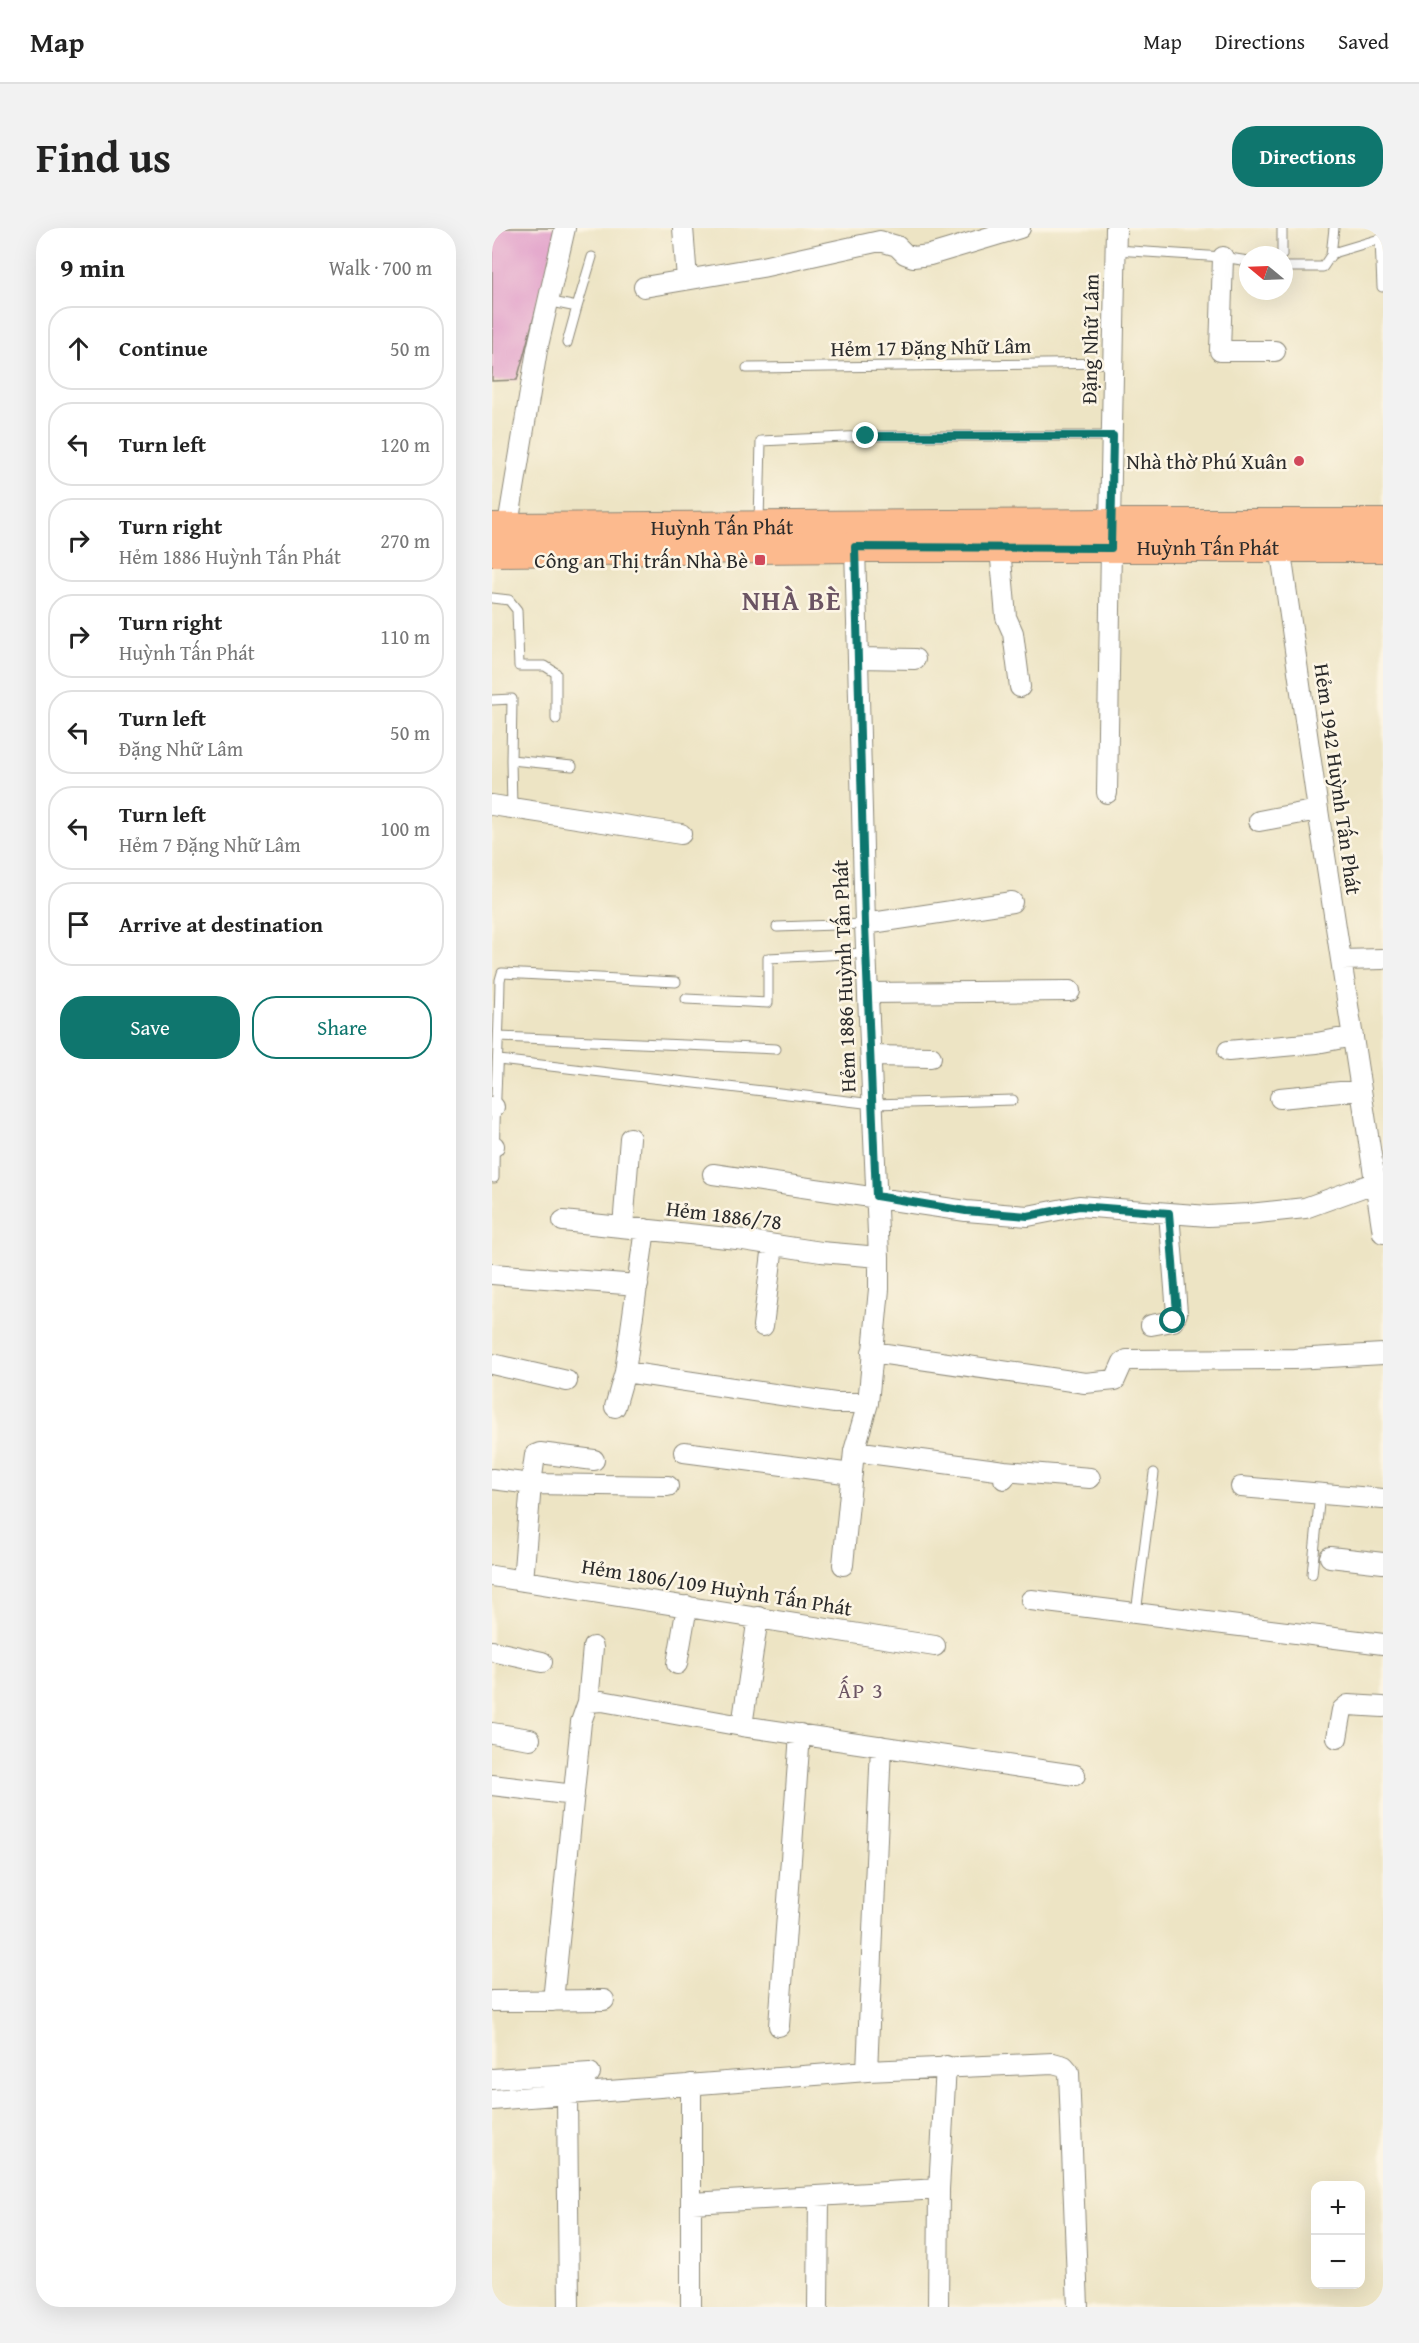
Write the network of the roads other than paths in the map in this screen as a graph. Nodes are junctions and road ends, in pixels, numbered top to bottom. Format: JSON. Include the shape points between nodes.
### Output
{"nodes":[{"id":1,"x":565,"y":228,"type":"edge"},
{"id":2,"x":683,"y":228,"type":"edge"},
{"id":3,"x":1020,"y":228,"type":"edge"},
{"id":4,"x":1116,"y":228,"type":"edge"},
{"id":5,"x":1282,"y":228,"type":"edge"},
{"id":6,"x":1334,"y":228,"type":"edge"},
{"id":7,"x":974,"y":235,"type":"edge"},
{"id":8,"x":1382,"y":238,"type":"edge"},
{"id":9,"x":1282,"y":246,"type":"edge"},
{"id":10,"x":1116,"y":250,"type":"junction"},
{"id":11,"x":1330,"y":255,"type":"junction"},
{"id":12,"x":592,"y":257,"type":"dead end"},
{"id":13,"x":1223,"y":257,"type":"junction"},
{"id":14,"x":1239,"y":260,"type":"edge"},
{"id":15,"x":1293,"y":267,"type":"edge"},
{"id":16,"x":687,"y":279,"type":"junction"},
{"id":17,"x":644,"y":287,"type":"dead end"},
{"id":18,"x":1382,"y":287,"type":"edge"},
{"id":19,"x":547,"y":301,"type":"junction"},
{"id":20,"x":577,"y":307,"type":"junction"},
{"id":21,"x":567,"y":343,"type":"dead end"},
{"id":22,"x":1275,"y":351,"type":"dead end"},
{"id":23,"x":1115,"y":363,"type":"junction"},
{"id":24,"x":747,"y":368,"type":"dead end"},
{"id":25,"x":1113,"y":436,"type":"junction"},
{"id":26,"x":1383,"y":524,"type":"edge"},
{"id":27,"x":759,"y":526,"type":"junction"},
{"id":28,"x":1111,"y":536,"type":"junction"},
{"id":29,"x":499,"y":540,"type":"edge"},
{"id":30,"x":1280,"y":546,"type":"junction"},
{"id":31,"x":1383,"y":546,"type":"edge"},
{"id":32,"x":855,"y":547,"type":"junction"},
{"id":33,"x":1000,"y":548,"type":"junction"},
{"id":34,"x":492,"y":598,"type":"edge"},
{"id":35,"x":858,"y":658,"type":"junction"},
{"id":36,"x":915,"y":659,"type":"dead end"},
{"id":37,"x":1020,"y":687,"type":"dead end"},
{"id":38,"x":492,"y":700,"type":"edge"},
{"id":39,"x":556,"y":719,"type":"dead end"},
{"id":40,"x":511,"y":760,"type":"junction"},
{"id":41,"x":572,"y":766,"type":"dead end"},
{"id":42,"x":1107,"y":794,"type":"dead end"},
{"id":43,"x":492,"y":805,"type":"edge"},
{"id":44,"x":512,"y":808,"type":"junction"},
{"id":45,"x":1318,"y":810,"type":"junction"},
{"id":46,"x":1259,"y":821,"type":"dead end"},
{"id":47,"x":681,"y":834,"type":"dead end"},
{"id":48,"x":1012,"y":902,"type":"dead end"},
{"id":49,"x":865,"y":924,"type":"junction"},
{"id":50,"x":777,"y":927,"type":"dead end"},
{"id":51,"x":866,"y":953,"type":"junction"},
{"id":52,"x":1383,"y":959,"type":"edge"},
{"id":53,"x":1341,"y":960,"type":"junction"},
{"id":54,"x":497,"y":972,"type":"edge"},
{"id":55,"x":676,"y":982,"type":"dead end"},
{"id":56,"x":1070,"y":991,"type":"dead end"},
{"id":57,"x":868,"y":993,"type":"junction"},
{"id":58,"x":686,"y":999,"type":"dead end"},
{"id":59,"x":1353,"y":1036,"type":"junction"},
{"id":60,"x":499,"y":1037,"type":"junction"},
{"id":61,"x":776,"y":1049,"type":"dead end"},
{"id":62,"x":1228,"y":1051,"type":"dead end"},
{"id":63,"x":871,"y":1056,"type":"junction"},
{"id":64,"x":931,"y":1057,"type":"dead end"},
{"id":65,"x":499,"y":1060,"type":"junction"},
{"id":66,"x":1361,"y":1090,"type":"junction"},
{"id":67,"x":1280,"y":1098,"type":"dead end"},
{"id":68,"x":1013,"y":1101,"type":"dead end"},
{"id":69,"x":873,"y":1104,"type":"junction"},
{"id":70,"x":493,"y":1107,"type":"edge"},
{"id":71,"x":1375,"y":1135,"type":"edge"},
{"id":72,"x":630,"y":1138,"type":"dead end"},
{"id":73,"x":493,"y":1145,"type":"edge"},
{"id":74,"x":713,"y":1174,"type":"dead end"},
{"id":75,"x":494,"y":1178,"type":"dead end"},
{"id":76,"x":1379,"y":1183,"type":"edge"},
{"id":77,"x":876,"y":1196,"type":"junction"},
{"id":78,"x":1169,"y":1213,"type":"junction"},
{"id":79,"x":562,"y":1221,"type":"dead end"},
{"id":80,"x":623,"y":1227,"type":"junction"},
{"id":81,"x":645,"y":1229,"type":"junction"},
{"id":82,"x":1383,"y":1233,"type":"edge"},
{"id":83,"x":773,"y":1245,"type":"junction"},
{"id":84,"x":879,"y":1257,"type":"junction"},
{"id":85,"x":492,"y":1274,"type":"edge"},
{"id":86,"x":638,"y":1286,"type":"junction"},
{"id":87,"x":1151,"y":1325,"type":"dead end"},
{"id":88,"x":763,"y":1326,"type":"dead end"},
{"id":89,"x":872,"y":1352,"type":"junction"},
{"id":90,"x":1383,"y":1354,"type":"edge"},
{"id":91,"x":492,"y":1364,"type":"edge"},
{"id":92,"x":625,"y":1372,"type":"junction"},
{"id":93,"x":567,"y":1381,"type":"dead end"},
{"id":94,"x":868,"y":1403,"type":"junction"},
{"id":95,"x":615,"y":1407,"type":"dead end"},
{"id":96,"x":854,"y":1451,"type":"junction"},
{"id":97,"x":684,"y":1452,"type":"dead end"},
{"id":98,"x":594,"y":1460,"type":"dead end"},
{"id":99,"x":1154,"y":1473,"type":"dead end"},
{"id":100,"x":852,"y":1474,"type":"junction"},
{"id":101,"x":492,"y":1479,"type":"edge"},
{"id":102,"x":1090,"y":1479,"type":"dead end"},
{"id":103,"x":531,"y":1484,"type":"junction"},
{"id":104,"x":668,"y":1486,"type":"dead end"},
{"id":105,"x":1241,"y":1487,"type":"dead end"},
{"id":106,"x":1320,"y":1493,"type":"junction"},
{"id":107,"x":1383,"y":1498,"type":"edge"},
{"id":108,"x":1330,"y":1557,"type":"dead end"},
{"id":109,"x":1383,"y":1563,"type":"edge"},
{"id":110,"x":843,"y":1565,"type":"dead end"},
{"id":111,"x":1312,"y":1574,"type":"dead end"},
{"id":112,"x":492,"y":1576,"type":"edge"},
{"id":113,"x":523,"y":1581,"type":"junction"},
{"id":114,"x":1031,"y":1600,"type":"dead end"},
{"id":115,"x":687,"y":1606,"type":"junction"},
{"id":116,"x":1136,"y":1613,"type":"junction"},
{"id":117,"x":758,"y":1617,"type":"junction"},
{"id":118,"x":1383,"y":1644,"type":"edge"},
{"id":119,"x":935,"y":1646,"type":"dead end"},
{"id":120,"x":593,"y":1647,"type":"dead end"},
{"id":121,"x":492,"y":1651,"type":"edge"},
{"id":122,"x":542,"y":1662,"type":"dead end"},
{"id":123,"x":677,"y":1664,"type":"dead end"},
{"id":124,"x":595,"y":1702,"type":"junction"},
{"id":125,"x":1383,"y":1707,"type":"edge"},
{"id":126,"x":742,"y":1726,"type":"junction"},
{"id":127,"x":492,"y":1733,"type":"edge"},
{"id":128,"x":800,"y":1734,"type":"junction"},
{"id":129,"x":1337,"y":1738,"type":"dead end"},
{"id":130,"x":530,"y":1740,"type":"dead end"},
{"id":131,"x":881,"y":1746,"type":"junction"},
{"id":132,"x":1075,"y":1775,"type":"dead end"},
{"id":133,"x":492,"y":1785,"type":"edge"},
{"id":134,"x":574,"y":1795,"type":"junction"},
{"id":135,"x":604,"y":2000,"type":"dead end"},
{"id":136,"x":492,"y":2001,"type":"edge"},
{"id":137,"x":553,"y":2001,"type":"junction"},
{"id":138,"x":779,"y":2026,"type":"dead end"},
{"id":139,"x":946,"y":2067,"type":"junction"},
{"id":140,"x":867,"y":2071,"type":"junction"},
{"id":141,"x":590,"y":2073,"type":"dead end"},
{"id":142,"x":492,"y":2079,"type":"edge"},
{"id":143,"x":691,"y":2084,"type":"junction"},
{"id":144,"x":567,"y":2094,"type":"junction"},
{"id":145,"x":492,"y":2100,"type":"edge"},
{"id":146,"x":939,"y":2189,"type":"junction"},
{"id":147,"x":819,"y":2196,"type":"junction"},
{"id":148,"x":692,"y":2203,"type":"junction"},
{"id":149,"x":569,"y":2307,"type":"edge"},
{"id":150,"x":691,"y":2307,"type":"edge"},
{"id":151,"x":818,"y":2307,"type":"edge"},
{"id":152,"x":938,"y":2307,"type":"edge"},
{"id":153,"x":1078,"y":2307,"type":"edge"}],
"edges":[{"from":1,"to":19,"type":"street"},
{"from":2,"to":16,"type":"street"},
{"from":3,"to":7,"type":"street"},
{"from":4,"to":10,"type":"street","name":"Đặng Nhữ Lâm"},
{"from":5,"to":9,"type":"lane"},
{"from":6,"to":11,"type":"lane"},
{"from":7,"to":16,"type":"street","via":[[930,255],[913,257],[880,241]]},
{"from":8,"to":11,"type":"lane"},
{"from":8,"to":18,"type":"lane"},
{"from":10,"to":13,"type":"lane"},
{"from":10,"to":23,"type":"street","name":"Đặng Nhữ Lâm"},
{"from":11,"to":15,"type":"lane","via":[[1323,267]]},
{"from":12,"to":20,"type":"lane"},
{"from":13,"to":14,"type":"lane"},
{"from":13,"to":22,"type":"street","via":[[1220,351]]},
{"from":16,"to":17,"type":"street"},
{"from":19,"to":20,"type":"lane"},
{"from":19,"to":29,"type":"street"},
{"from":20,"to":21,"type":"lane"},
{"from":23,"to":24,"type":"lane","name":"Hẻm 17 Đặng Nhữ Lâm"},
{"from":23,"to":25,"type":"street","name":"Đặng Nhữ Lâm"},
{"from":25,"to":27,"type":"lane","via":[[866,436],[761,441]]},
{"from":25,"to":28,"type":"street","name":"Đặng Nhữ Lâm"},
{"from":26,"to":28,"type":"main road","name":"Huỳnh Tấn Phát"},
{"from":27,"to":28,"type":"main road","name":"Huỳnh Tấn Phát"},
{"from":27,"to":29,"type":"main road","name":"Huỳnh Tấn Phát"},
{"from":28,"to":30,"type":"main road","name":"Huỳnh Tấn Phát"},
{"from":28,"to":33,"type":"main road","name":"Huỳnh Tấn Phát"},
{"from":28,"to":42,"type":"street","name":"Đặng Nhữ Lâm"},
{"from":29,"to":32,"type":"main road","name":"Huỳnh Tấn Phát"},
{"from":30,"to":31,"type":"main road","name":"Huỳnh Tấn Phát"},
{"from":30,"to":45,"type":"street","name":"Hẻm 1942 Huỳnh Tấn Phát"},
{"from":32,"to":33,"type":"main road","name":"Huỳnh Tấn Phát"},
{"from":32,"to":35,"type":"street","name":"Hẻm 1886 Huỳnh Tấn Phát"},
{"from":33,"to":37,"type":"street","via":[[1006,617],[1013,633]]},
{"from":34,"to":39,"type":"lane","via":[[510,600],[517,610],[519,666],[545,666],[556,673]]},
{"from":35,"to":36,"type":"street"},
{"from":35,"to":49,"type":"street","name":"Hẻm 1886 Huỳnh Tấn Phát"},
{"from":38,"to":40,"type":"lane","via":[[512,699]]},
{"from":40,"to":41,"type":"lane"},
{"from":40,"to":44,"type":"lane"},
{"from":43,"to":44,"type":"street"},
{"from":44,"to":47,"type":"street"},
{"from":45,"to":46,"type":"street"},
{"from":45,"to":53,"type":"street","name":"Hẻm 1942 Huỳnh Tấn Phát"},
{"from":48,"to":49,"type":"street"},
{"from":49,"to":50,"type":"lane"},
{"from":49,"to":51,"type":"street","name":"Hẻm 1886 Huỳnh Tấn Phát"},
{"from":51,"to":57,"type":"street","name":"Hẻm 1886 Huỳnh Tấn Phát"},
{"from":51,"to":58,"type":"lane","via":[[768,958],[768,1003]]},
{"from":52,"to":53,"type":"street"},
{"from":53,"to":59,"type":"street","name":"Hẻm 1942 Huỳnh Tấn Phát"},
{"from":54,"to":55,"type":"lane"},
{"from":54,"to":60,"type":"lane"},
{"from":56,"to":57,"type":"street"},
{"from":57,"to":63,"type":"street","name":"Hẻm 1886 Huỳnh Tấn Phát"},
{"from":59,"to":62,"type":"street"},
{"from":59,"to":66,"type":"street","name":"Hẻm 1942 Huỳnh Tấn Phát"},
{"from":60,"to":61,"type":"lane"},
{"from":60,"to":65,"type":"lane"},
{"from":63,"to":64,"type":"street"},
{"from":63,"to":69,"type":"street","name":"Hẻm 1886 Huỳnh Tấn Phát"},
{"from":65,"to":69,"type":"lane"},
{"from":65,"to":70,"type":"lane"},
{"from":66,"to":67,"type":"street"},
{"from":66,"to":71,"type":"street","name":"Hẻm 1942 Huỳnh Tấn Phát"},
{"from":68,"to":69,"type":"lane"},
{"from":69,"to":77,"type":"street","name":"Hẻm 1886 Huỳnh Tấn Phát"},
{"from":70,"to":73,"type":"lane"},
{"from":71,"to":76,"type":"street","name":"Hẻm 1942 Huỳnh Tấn Phát"},
{"from":72,"to":80,"type":"street"},
{"from":73,"to":75,"type":"lane"},
{"from":74,"to":77,"type":"street"},
{"from":76,"to":78,"type":"street","via":[[1305,1208],[1208,1216]]},
{"from":76,"to":82,"type":"street","name":"Hẻm 1942 Huỳnh Tấn Phát"},
{"from":77,"to":78,"type":"street","via":[[966,1211],[1028,1216],[1079,1206]]},
{"from":77,"to":84,"type":"street","name":"Hẻm 1886 Huỳnh Tấn Phát"},
{"from":78,"to":87,"type":"street","via":[[1177,1313],[1173,1321]]},
{"from":79,"to":80,"type":"street","name":"Hẻm 1886/78"},
{"from":80,"to":81,"type":"street","name":"Hẻm 1886/78"},
{"from":81,"to":83,"type":"street","name":"Hẻm 1886/78"},
{"from":81,"to":86,"type":"street"},
{"from":83,"to":84,"type":"street","name":"Hẻm 1886/78"},
{"from":83,"to":88,"type":"street"},
{"from":84,"to":89,"type":"street","name":"Hẻm 1886 Huỳnh Tấn Phát"},
{"from":85,"to":86,"type":"street"},
{"from":86,"to":92,"type":"street"},
{"from":89,"to":90,"type":"street","via":[[1085,1383],[1115,1380],[1127,1360]]},
{"from":89,"to":94,"type":"street","name":"Hẻm 1886 Huỳnh Tấn Phát"},
{"from":91,"to":93,"type":"street"},
{"from":92,"to":94,"type":"street","via":[[835,1403]]},
{"from":92,"to":95,"type":"street"},
{"from":94,"to":96,"type":"street","name":"Hẻm 1886 Huỳnh Tấn Phát"},
{"from":96,"to":100,"type":"street","name":"Hẻm 1886 Huỳnh Tấn Phát"},
{"from":96,"to":102,"type":"street","via":[[1004,1475]]},
{"from":97,"to":100,"type":"street"},
{"from":98,"to":103,"type":"street","via":[[540,1453],[535,1455]]},
{"from":99,"to":116,"type":"lane"},
{"from":100,"to":110,"type":"street","name":"Hẻm 1886 Huỳnh Tấn Phát"},
{"from":101,"to":103,"type":"street"},
{"from":103,"to":104,"type":"street"},
{"from":103,"to":113,"type":"street"},
{"from":105,"to":106,"type":"street"},
{"from":106,"to":107,"type":"street"},
{"from":106,"to":111,"type":"lane"},
{"from":108,"to":109,"type":"street"},
{"from":112,"to":113,"type":"street","name":"Hẻm 1806/109 Huỳnh Tấn Phát"},
{"from":113,"to":115,"type":"street","name":"Hẻm 1806/109 Huỳnh Tấn Phát"},
{"from":114,"to":116,"type":"street"},
{"from":115,"to":117,"type":"street","name":"Hẻm 1806/109 Huỳnh Tấn Phát"},
{"from":115,"to":123,"type":"street"},
{"from":116,"to":118,"type":"street"},
{"from":117,"to":119,"type":"street","name":"Hẻm 1806/109 Huỳnh Tấn Phát"},
{"from":117,"to":126,"type":"street"},
{"from":120,"to":124,"type":"street"},
{"from":121,"to":122,"type":"street"},
{"from":124,"to":126,"type":"street"},
{"from":124,"to":134,"type":"street","via":[[581,1722]]},
{"from":125,"to":129,"type":"street","via":[[1348,1705],[1342,1710]]},
{"from":126,"to":128,"type":"street"},
{"from":127,"to":130,"type":"street"},
{"from":128,"to":131,"type":"street"},
{"from":128,"to":138,"type":"street"},
{"from":131,"to":132,"type":"street"},
{"from":131,"to":140,"type":"street"},
{"from":133,"to":134,"type":"street"},
{"from":134,"to":137,"type":"street"},
{"from":135,"to":137,"type":"street"},
{"from":136,"to":137,"type":"street"},
{"from":139,"to":140,"type":"street"},
{"from":139,"to":146,"type":"street"},
{"from":139,"to":153,"type":"street","via":[[1053,2063],[1069,2072]]},
{"from":140,"to":143,"type":"street"},
{"from":141,"to":142,"type":"street"},
{"from":143,"to":144,"type":"street"},
{"from":143,"to":148,"type":"street"},
{"from":144,"to":145,"type":"street"},
{"from":144,"to":149,"type":"street"},
{"from":146,"to":147,"type":"street"},
{"from":146,"to":152,"type":"street"},
{"from":147,"to":148,"type":"street"},
{"from":147,"to":151,"type":"street"},
{"from":148,"to":150,"type":"street"}]}
